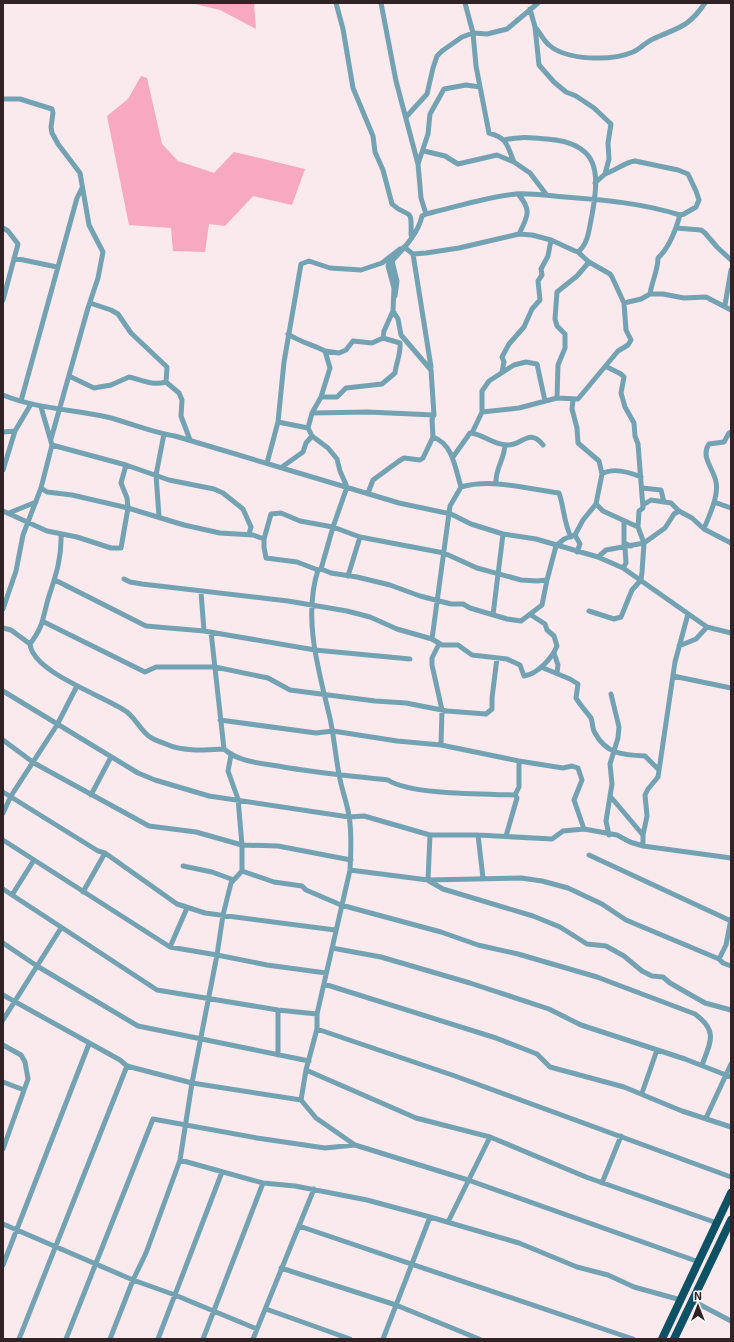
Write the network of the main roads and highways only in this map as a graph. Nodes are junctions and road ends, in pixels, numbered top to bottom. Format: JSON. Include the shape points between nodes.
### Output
{"nodes":[{"id":1,"x":731,"y":1193,"type":"edge"},
{"id":2,"x":731,"y":1220,"type":"edge"},
{"id":3,"x":662,"y":1339,"type":"edge"},
{"id":4,"x":674,"y":1339,"type":"edge"}],
"edges":[{"from":1,"to":3,"type":"highway"},
{"from":2,"to":4,"type":"highway"}]}
